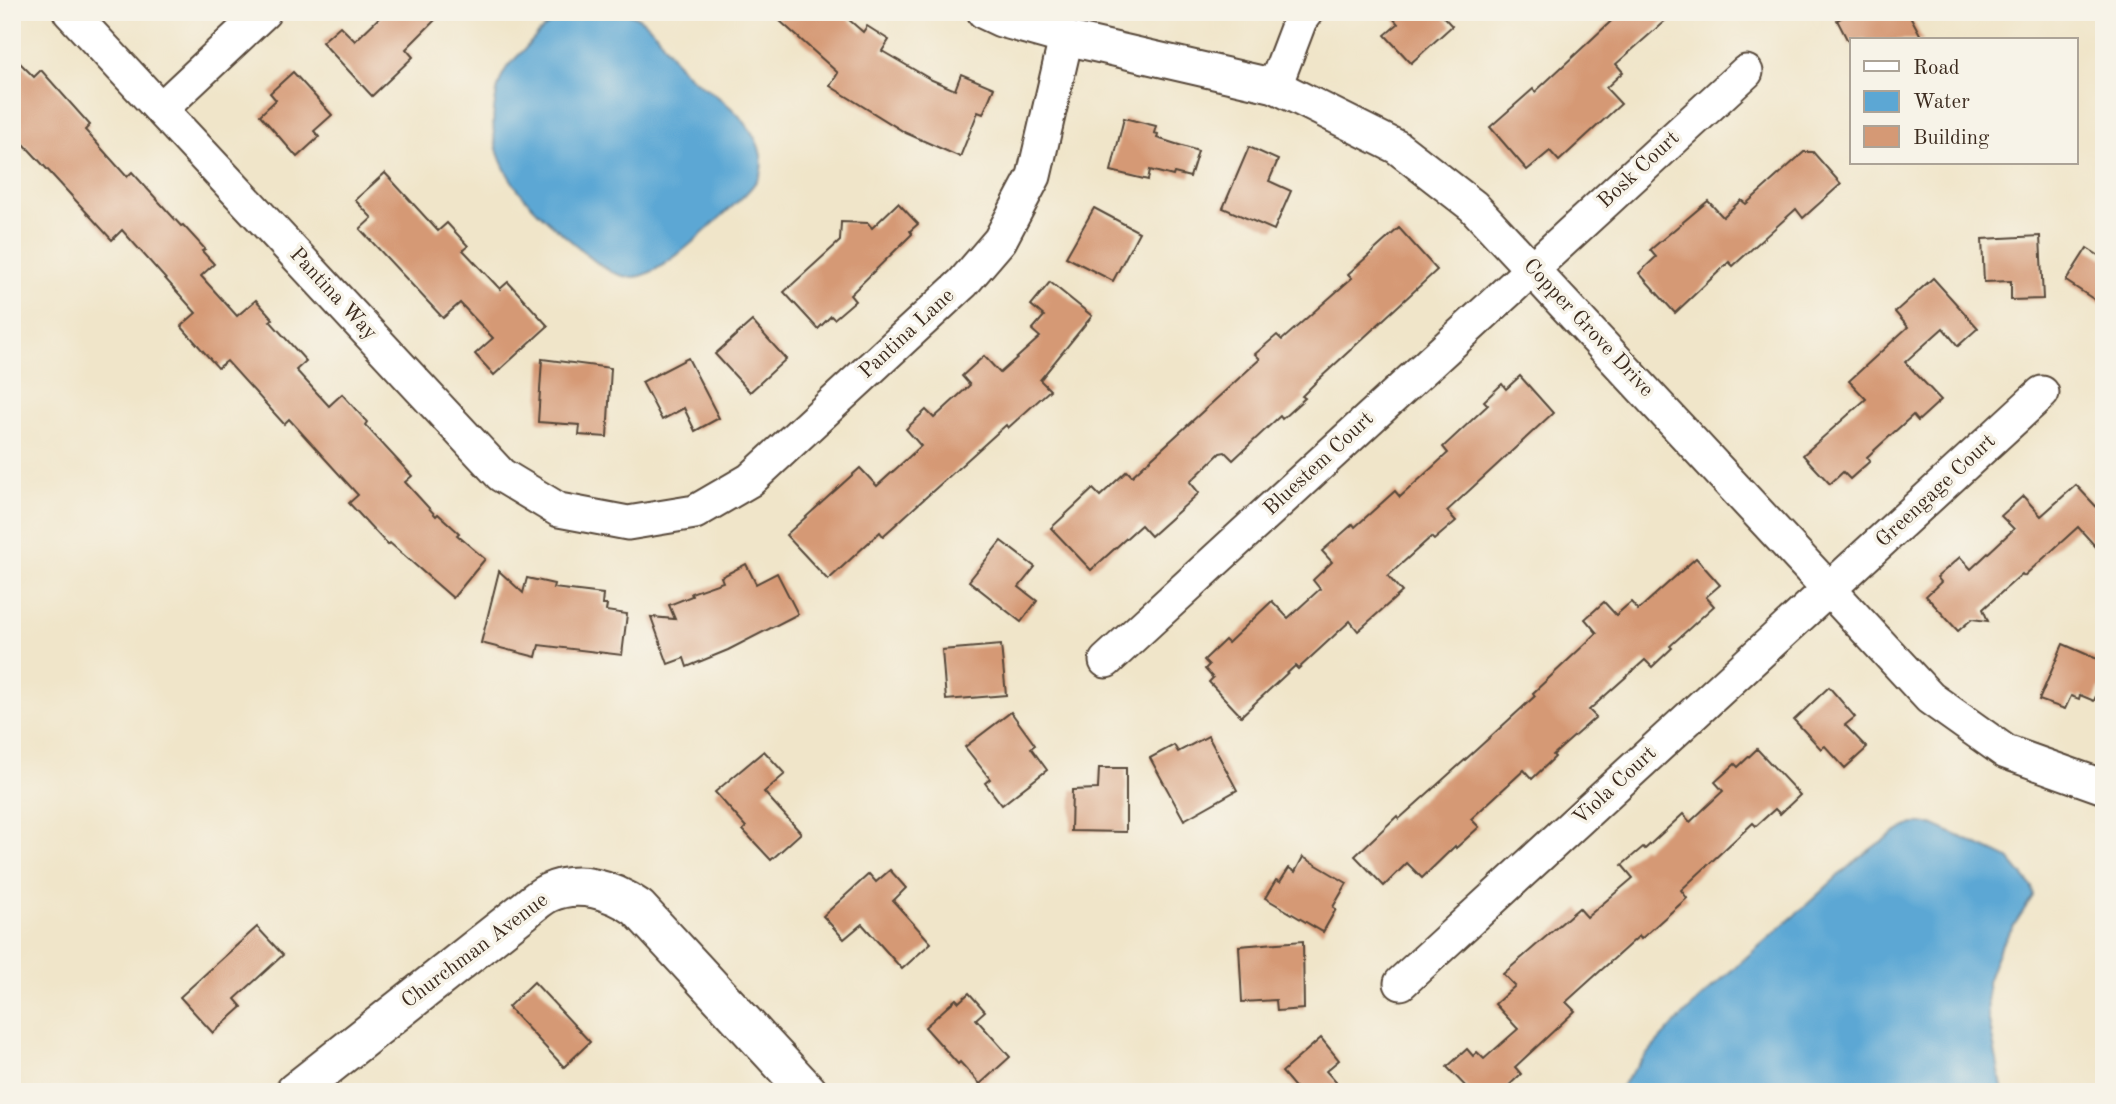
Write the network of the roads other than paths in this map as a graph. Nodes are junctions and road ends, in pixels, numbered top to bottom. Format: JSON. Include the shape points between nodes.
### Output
{"nodes":[{"id":1,"x":70,"y":12,"type":"edge"},
{"id":2,"x":264,"y":12,"type":"edge"},
{"id":3,"x":984,"y":12,"type":"edge"},
{"id":4,"x":1306,"y":12,"type":"edge"},
{"id":5,"x":1066,"y":38,"type":"junction"},
{"id":6,"x":1746,"y":72,"type":"dead end"},
{"id":7,"x":1275,"y":86,"type":"junction"},
{"id":8,"x":161,"y":109,"type":"junction"},
{"id":9,"x":1533,"y":268,"type":"junction"},
{"id":10,"x":2042,"y":393,"type":"dead end"},
{"id":11,"x":628,"y":523,"type":"joint"},
{"id":12,"x":1829,"y":589,"type":"junction"},
{"id":13,"x":1106,"y":661,"type":"dead end"},
{"id":14,"x":2104,"y":787,"type":"edge"},
{"id":15,"x":1401,"y":983,"type":"dead end"},
{"id":16,"x":295,"y":1092,"type":"edge"},
{"id":17,"x":808,"y":1092,"type":"edge"}],
"edges":[{"from":1,"to":8,"type":"street","name":"Pantina Way"},
{"from":2,"to":8,"type":"street"},
{"from":3,"to":5,"type":"street","name":"Copper Grove Drive"},
{"from":4,"to":7,"type":"street"},
{"from":5,"to":7,"type":"street","name":"Copper Grove Drive"},
{"from":5,"to":11,"type":"street","name":"Pantina Lane","via":[[1034,176],[1000,240],[963,283],[750,480],[695,512]]},
{"from":6,"to":9,"type":"street","name":"Bosk Court"},
{"from":7,"to":9,"type":"street","name":"Copper Grove Drive","via":[[1397,147],[1473,206]]},
{"from":8,"to":11,"type":"street","name":"Pantina Way","via":[[501,475],[559,510]]},
{"from":9,"to":12,"type":"street","name":"Copper Grove Drive"},
{"from":9,"to":13,"type":"street","name":"Bluestem Court"},
{"from":10,"to":12,"type":"street","name":"Greengage Court"},
{"from":12,"to":14,"type":"street","name":"Copper Grove Drive","via":[[1930,698],[2006,752]]},
{"from":12,"to":15,"type":"street","name":"Viola Court"},
{"from":16,"to":17,"type":"street","name":"Churchman Avenue","via":[[547,893],[573,886],[602,890],[638,908]]}]}
